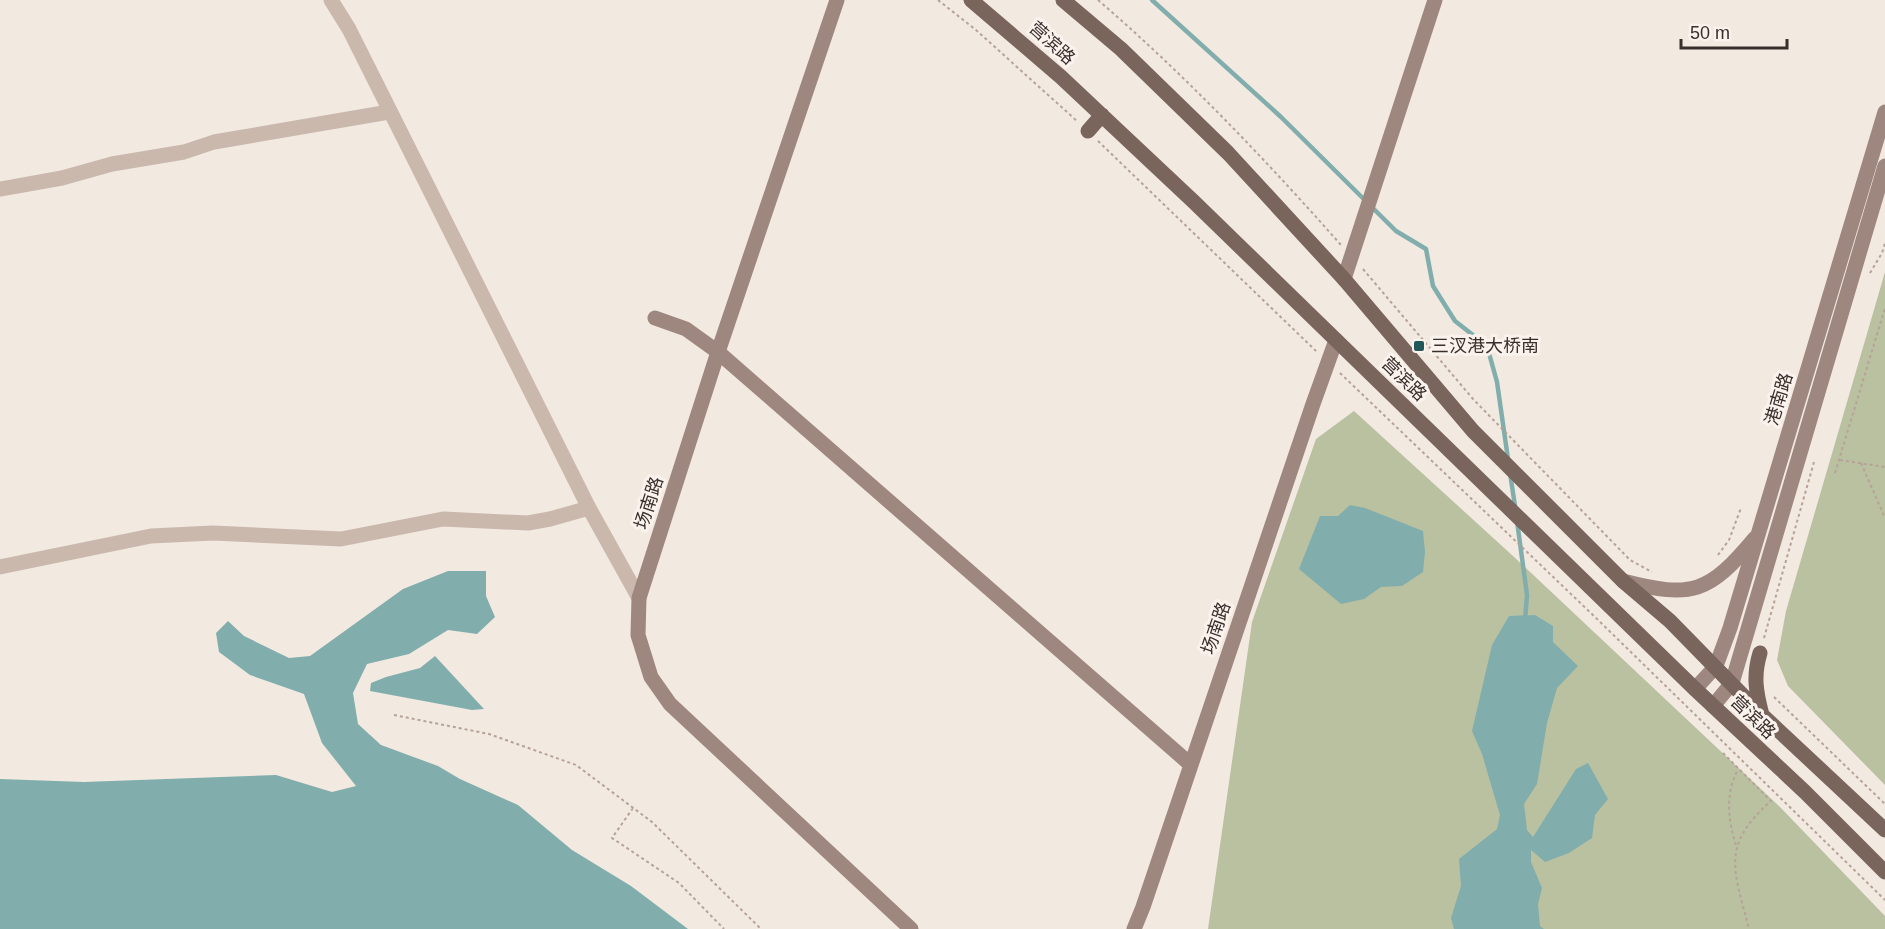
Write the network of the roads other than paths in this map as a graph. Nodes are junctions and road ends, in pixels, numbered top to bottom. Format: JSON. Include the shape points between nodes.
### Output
{"nodes":[{"id":1,"x":331,"y":0,"type":"edge"},
{"id":2,"x":837,"y":0,"type":"edge"},
{"id":3,"x":971,"y":0,"type":"edge"},
{"id":4,"x":1063,"y":0,"type":"edge"},
{"id":5,"x":1435,"y":0,"type":"edge"},
{"id":6,"x":389,"y":112,"type":"junction"},
{"id":7,"x":1885,"y":112,"type":"edge"},
{"id":8,"x":1102,"y":116,"type":"junction"},
{"id":9,"x":1088,"y":131,"type":"road end"},
{"id":10,"x":1885,"y":166,"type":"edge"},
{"id":11,"x":0,"y":189,"type":"edge"},
{"id":12,"x":1344,"y":279,"type":"junction"},
{"id":13,"x":655,"y":318,"type":"dead end"},
{"id":14,"x":1336,"y":340,"type":"junction"},
{"id":15,"x":718,"y":352,"type":"junction"},
{"id":16,"x":589,"y":508,"type":"junction"},
{"id":17,"x":1759,"y":534,"type":"junction"},
{"id":18,"x":0,"y":567,"type":"edge"},
{"id":19,"x":1623,"y":581,"type":"junction"},
{"id":20,"x":639,"y":598,"type":"junction"},
{"id":21,"x":1760,"y":653,"type":"road end"},
{"id":22,"x":1716,"y":666,"type":"junction"},
{"id":23,"x":1731,"y":683,"type":"junction"},
{"id":24,"x":1695,"y":689,"type":"junction"},
{"id":25,"x":1713,"y":706,"type":"junction"},
{"id":26,"x":1762,"y":715,"type":"junction"},
{"id":27,"x":1190,"y":764,"type":"junction"},
{"id":28,"x":1885,"y":830,"type":"edge"},
{"id":29,"x":1885,"y":872,"type":"edge"},
{"id":30,"x":911,"y":929,"type":"edge"},
{"id":31,"x":1134,"y":929,"type":"edge"}],
"edges":[{"from":1,"to":6,"type":"street"},
{"from":2,"to":15,"type":"street","name":"场南路"},
{"from":3,"to":8,"type":"main road","name":"营滨路"},
{"from":4,"to":12,"type":"main road","name":"营滨路","via":[[1121,49],[1228,153]]},
{"from":5,"to":12,"type":"street"},
{"from":6,"to":11,"type":"street","via":[[214,142],[184,152]]},
{"from":6,"to":16,"type":"street"},
{"from":7,"to":17,"type":"street","name":"港南路"},
{"from":8,"to":9,"type":"main road"},
{"from":8,"to":14,"type":"main road","name":"营滨路"},
{"from":10,"to":23,"type":"street","name":"港南路"},
{"from":12,"to":19,"type":"main road","name":"营滨路","via":[[1473,431]]},
{"from":13,"to":15,"type":"street","via":[[686,328]]},
{"from":14,"to":24,"type":"main road","name":"营滨路"},
{"from":14,"to":27,"type":"street","name":"场南路"},
{"from":15,"to":20,"type":"street","name":"场南路"},
{"from":15,"to":27,"type":"street"},
{"from":16,"to":18,"type":"street","via":[[528,523],[443,519],[341,539],[213,533],[151,536]]},
{"from":16,"to":20,"type":"street"},
{"from":17,"to":19,"type":"street","via":[[1709,584],[1688,590],[1658,590]]},
{"from":17,"to":22,"type":"street","name":"港南路"},
{"from":19,"to":22,"type":"main road","name":"营滨路"},
{"from":20,"to":30,"type":"street","name":"场南路","via":[[638,635],[651,677],[670,704]]},
{"from":21,"to":26,"type":"main road","via":[[1755,684]]},
{"from":22,"to":23,"type":"main road","name":"营滨路"},
{"from":22,"to":24,"type":"street","name":"港南路"},
{"from":23,"to":25,"type":"street","name":"港南路"},
{"from":23,"to":26,"type":"main road","name":"营滨路"},
{"from":24,"to":25,"type":"main road","name":"营滨路"},
{"from":25,"to":29,"type":"main road","name":"营滨路"},
{"from":26,"to":28,"type":"main road","name":"营滨路"},
{"from":27,"to":31,"type":"street","name":"场南路"}]}
